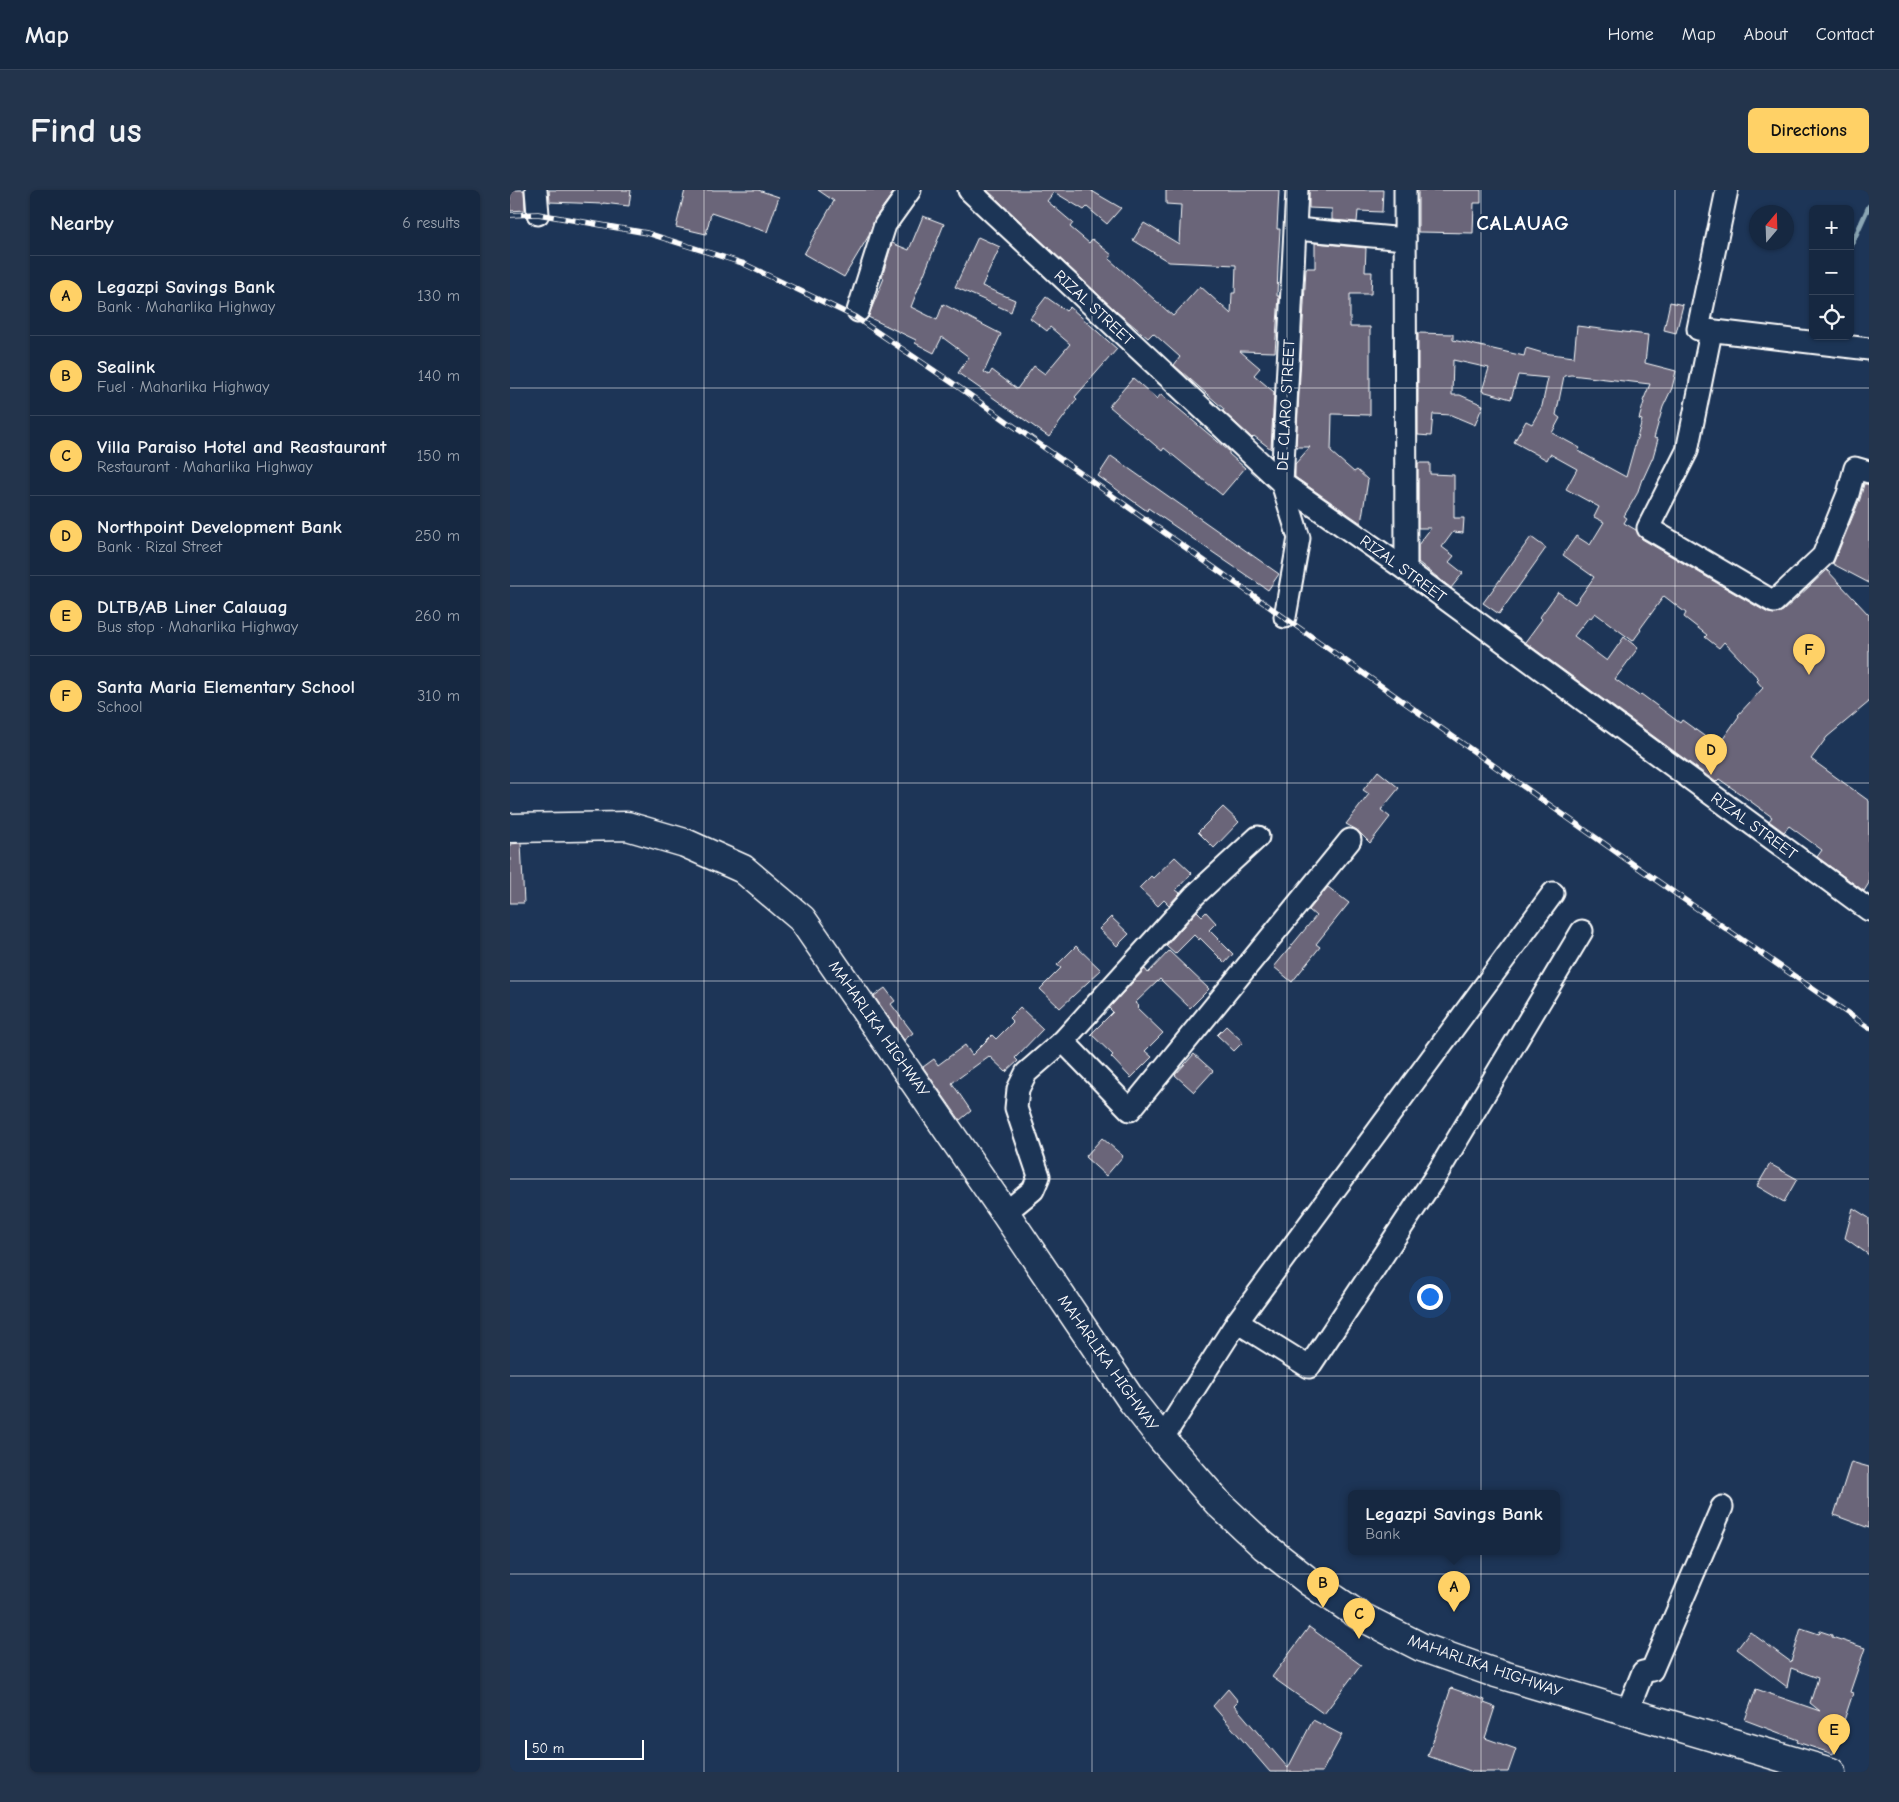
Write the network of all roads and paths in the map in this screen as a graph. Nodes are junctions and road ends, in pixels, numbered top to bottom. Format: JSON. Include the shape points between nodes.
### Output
{"nodes":[{"id":1,"x":536,"y":190,"type":"edge"},
{"id":2,"x":910,"y":190,"type":"edge"},
{"id":3,"x":969,"y":190,"type":"edge"},
{"id":4,"x":1297,"y":190,"type":"edge"},
{"id":5,"x":1405,"y":190,"type":"edge"},
{"id":6,"x":1727,"y":190,"type":"edge"},
{"id":7,"x":538,"y":214,"type":"dead end"},
{"id":8,"x":1296,"y":229,"type":"junction"},
{"id":9,"x":1405,"y":239,"type":"junction"},
{"id":10,"x":858,"y":311,"type":"dead end"},
{"id":11,"x":1711,"y":332,"type":"junction"},
{"id":12,"x":1869,"y":349,"type":"edge"},
{"id":13,"x":1869,"y":472,"type":"edge"},
{"id":14,"x":1282,"y":483,"type":"junction"},
{"id":15,"x":1406,"y":570,"type":"junction"},
{"id":16,"x":1284,"y":617,"type":"dead end"},
{"id":17,"x":510,"y":828,"type":"edge"},
{"id":18,"x":1258,"y":837,"type":"dead end"},
{"id":19,"x":1350,"y":840,"type":"dead end"},
{"id":20,"x":1553,"y":893,"type":"dead end"},
{"id":21,"x":1869,"y":910,"type":"edge"},
{"id":22,"x":1582,"y":931,"type":"dead end"},
{"id":23,"x":1063,"y":1041,"type":"junction"},
{"id":24,"x":1005,"y":1213,"type":"junction"},
{"id":25,"x":1237,"y":1322,"type":"junction"},
{"id":26,"x":1162,"y":1439,"type":"junction"},
{"id":27,"x":1722,"y":1507,"type":"dead end"},
{"id":28,"x":1627,"y":1712,"type":"junction"},
{"id":29,"x":1832,"y":1772,"type":"edge"}],
"edges":[{"from":1,"to":7,"type":"street"},
{"from":2,"to":10,"type":"street","via":[[886,225]]},
{"from":3,"to":14,"type":"street","name":"RIZAL STREET"},
{"from":4,"to":8,"type":"street","name":"DE CLARO STREET"},
{"from":5,"to":9,"type":"street"},
{"from":6,"to":11,"type":"street","via":[[1698,330]]},
{"from":8,"to":9,"type":"street"},
{"from":8,"to":14,"type":"street","name":"DE CLARO STREET"},
{"from":9,"to":15,"type":"street"},
{"from":11,"to":12,"type":"street"},
{"from":11,"to":13,"type":"street","via":[[1687,451],[1648,528],[1774,602],[1824,556],[1855,468]]},
{"from":14,"to":15,"type":"street","name":"RIZAL STREET"},
{"from":14,"to":16,"type":"street","name":"DE CLARO STREET","via":[[1299,538]]},
{"from":15,"to":21,"type":"street","name":"RIZAL STREET"},
{"from":17,"to":24,"type":"highway","name":"MAHARLIKA HIGHWAY","via":[[627,826],[685,843],[744,869],[802,919]]},
{"from":18,"to":23,"type":"street","via":[[1194,895]]},
{"from":19,"to":23,"type":"street","via":[[1130,1110]]},
{"from":20,"to":25,"type":"street"},
{"from":22,"to":25,"type":"street","via":[[1435,1177],[1309,1367]]},
{"from":23,"to":24,"type":"street","via":[[1026,1073],[1018,1089],[1016,1108],[1038,1176],[1033,1190]]},
{"from":24,"to":26,"type":"highway","name":"MAHARLIKA HIGHWAY","via":[[1132,1401]]},
{"from":25,"to":26,"type":"street"},
{"from":26,"to":28,"type":"highway","name":"MAHARLIKA HIGHWAY","via":[[1218,1503],[1264,1546],[1310,1583],[1360,1616],[1421,1647]]},
{"from":27,"to":28,"type":"street","via":[[1652,1670],[1643,1672]]},
{"from":28,"to":29,"type":"highway","name":"MAHARLIKA HIGHWAY"}]}
